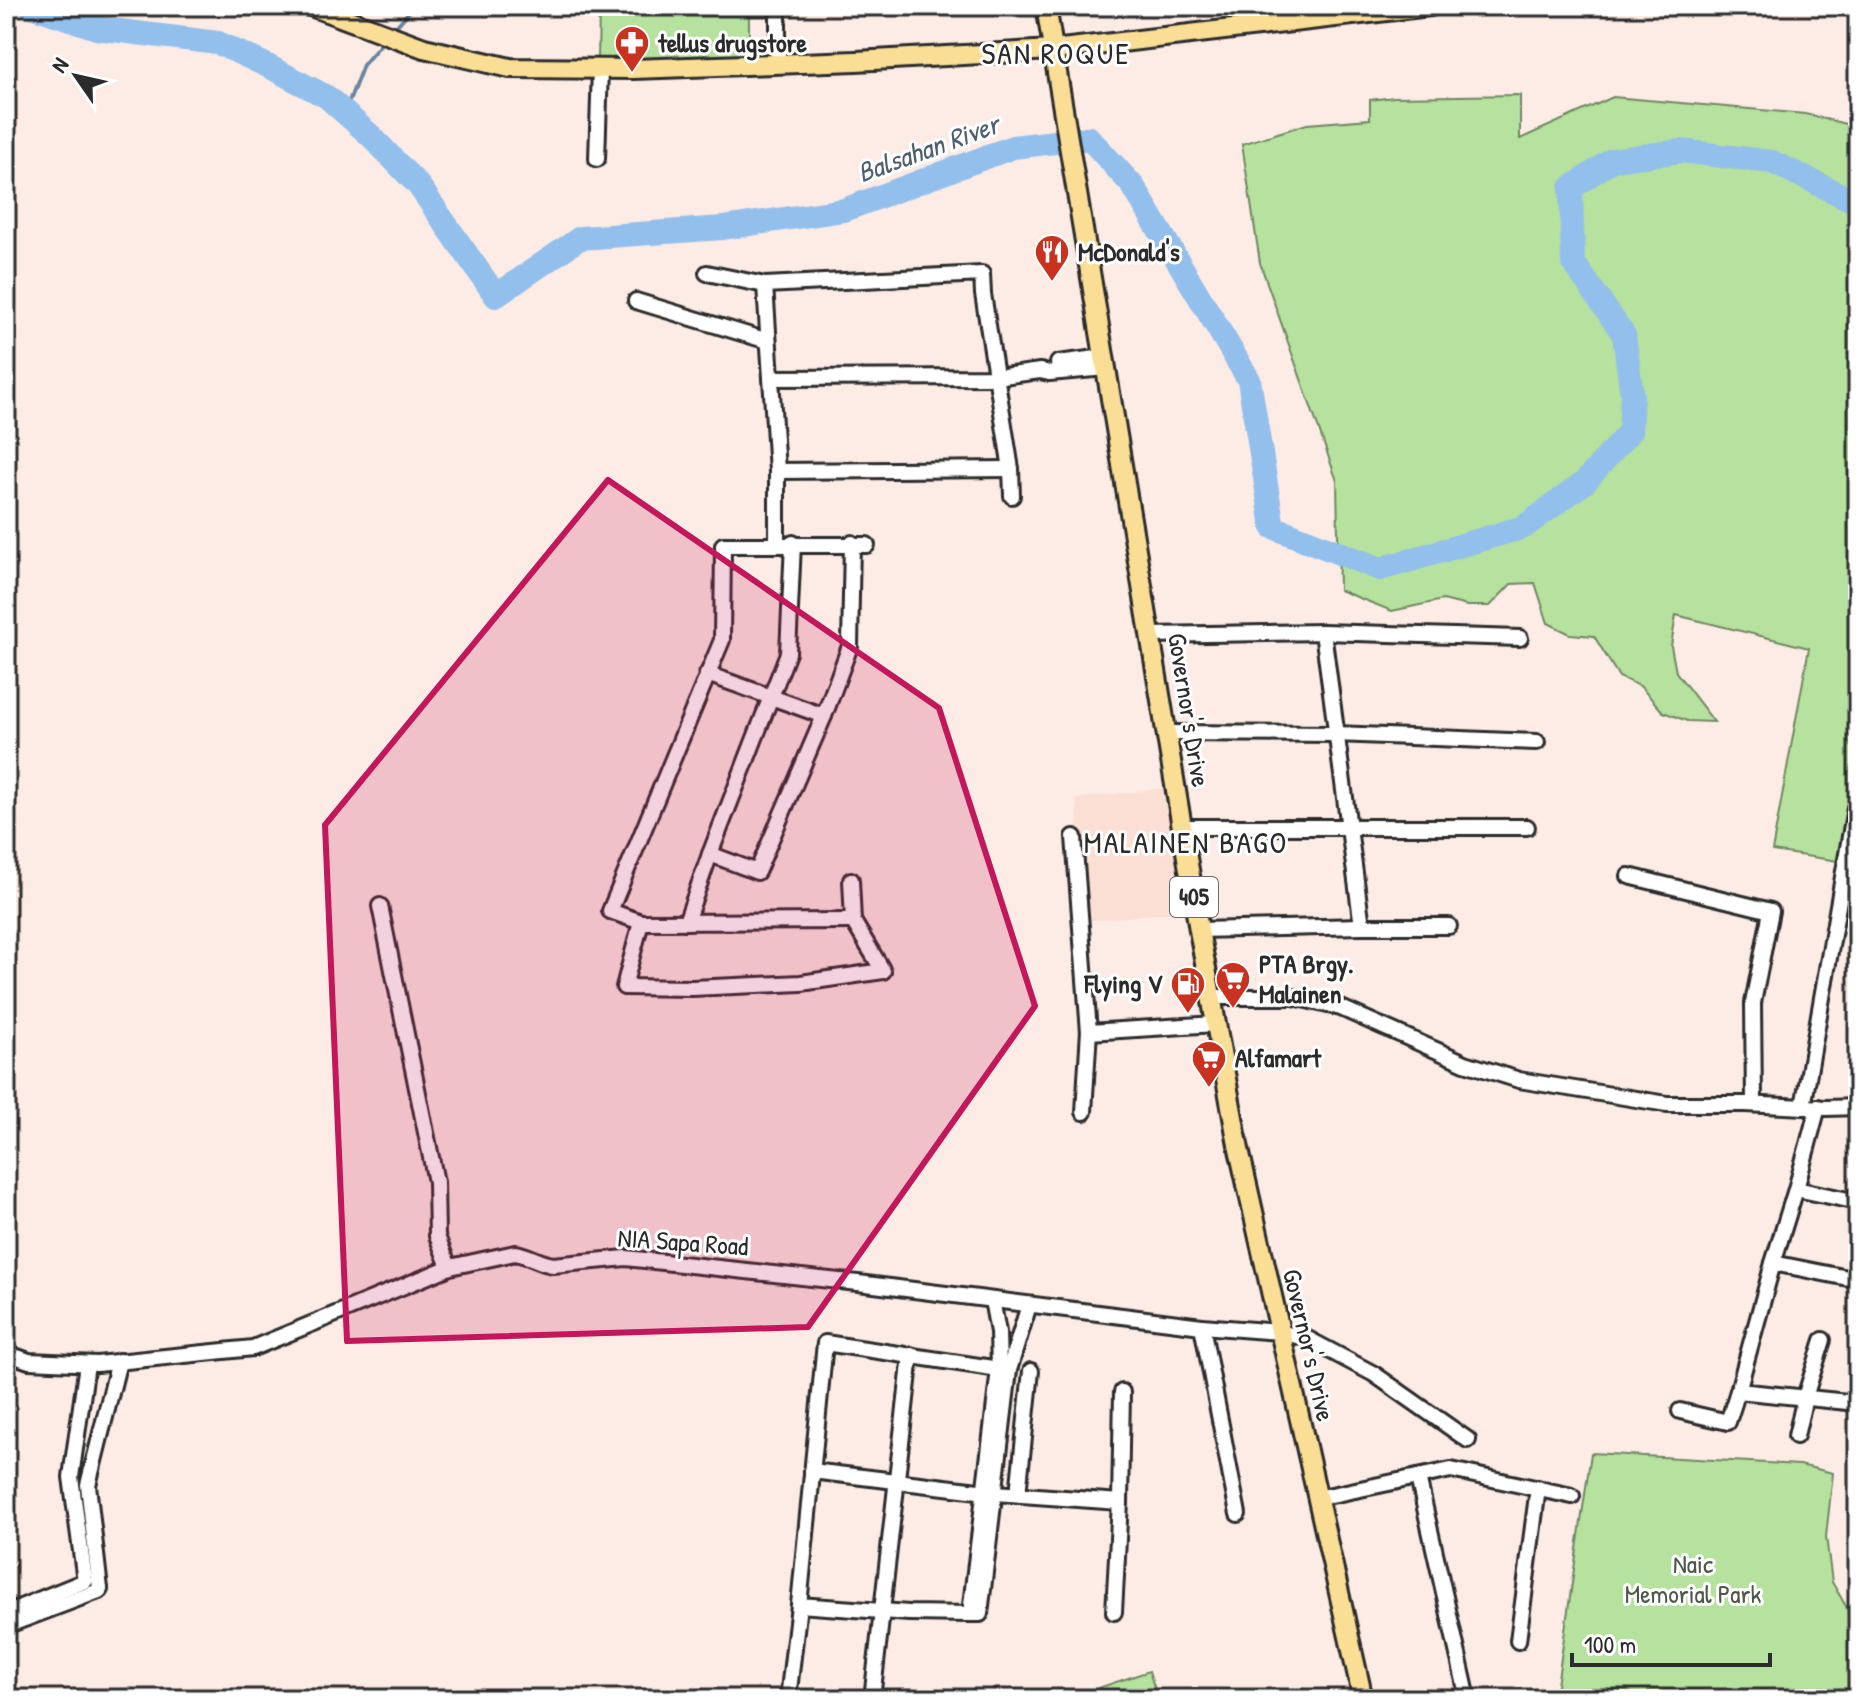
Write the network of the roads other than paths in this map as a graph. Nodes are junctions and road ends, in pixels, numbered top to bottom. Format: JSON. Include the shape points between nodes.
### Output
{"nodes":[{"id":1,"x":311,"y":6,"type":"edge"},
{"id":2,"x":778,"y":6,"type":"edge"},
{"id":3,"x":1046,"y":6,"type":"edge"},
{"id":4,"x":1430,"y":6,"type":"edge"},
{"id":5,"x":1053,"y":50,"type":"junction"},
{"id":6,"x":778,"y":64,"type":"junction"},
{"id":7,"x":600,"y":68,"type":"junction"},
{"id":8,"x":597,"y":159,"type":"dead end"},
{"id":9,"x":707,"y":273,"type":"dead end"},
{"id":10,"x":765,"y":285,"type":"junction"},
{"id":11,"x":636,"y":301,"type":"dead end"},
{"id":12,"x":768,"y":341,"type":"junction"},
{"id":13,"x":1097,"y":363,"type":"junction"},
{"id":14,"x":996,"y":377,"type":"junction"},
{"id":15,"x":771,"y":378,"type":"junction"},
{"id":16,"x":1011,"y":469,"type":"junction"},
{"id":17,"x":777,"y":471,"type":"junction"},
{"id":18,"x":1012,"y":496,"type":"dead end"},
{"id":19,"x":777,"y":543,"type":"junction"},
{"id":20,"x":793,"y":543,"type":"junction"},
{"id":21,"x":1323,"y":632,"type":"junction"},
{"id":22,"x":1150,"y":635,"type":"junction"},
{"id":23,"x":1520,"y":638,"type":"dead end"},
{"id":24,"x":707,"y":674,"type":"junction"},
{"id":25,"x":771,"y":698,"type":"junction"},
{"id":26,"x":824,"y":716,"type":"junction"},
{"id":27,"x":1166,"y":733,"type":"junction"},
{"id":28,"x":1336,"y":734,"type":"junction"},
{"id":29,"x":1537,"y":742,"type":"dead end"},
{"id":30,"x":1855,"y":808,"type":"dead end"},
{"id":31,"x":1182,"y":827,"type":"junction"},
{"id":32,"x":1349,"y":827,"type":"junction"},
{"id":33,"x":1527,"y":827,"type":"dead end"},
{"id":34,"x":1074,"y":837,"type":"dead end"},
{"id":35,"x":710,"y":854,"type":"junction"},
{"id":36,"x":1851,"y":875,"type":"edge"},
{"id":37,"x":1629,"y":876,"type":"dead end"},
{"id":38,"x":851,"y":880,"type":"dead end"},
{"id":39,"x":380,"y":906,"type":"dead end"},
{"id":40,"x":853,"y":921,"type":"junction"},
{"id":41,"x":641,"y":922,"type":"junction"},
{"id":42,"x":686,"y":922,"type":"junction"},
{"id":43,"x":1362,"y":926,"type":"junction"},
{"id":44,"x":1449,"y":926,"type":"dead end"},
{"id":45,"x":1199,"y":930,"type":"junction"},
{"id":46,"x":1211,"y":997,"type":"junction"},
{"id":47,"x":1216,"y":1024,"type":"junction"},
{"id":48,"x":1089,"y":1030,"type":"junction"},
{"id":49,"x":1754,"y":1104,"type":"junction"},
{"id":50,"x":1811,"y":1107,"type":"junction"},
{"id":51,"x":1858,"y":1107,"type":"edge"},
{"id":52,"x":1084,"y":1112,"type":"dead end"},
{"id":53,"x":1796,"y":1189,"type":"junction"},
{"id":54,"x":1858,"y":1202,"type":"edge"},
{"id":55,"x":1773,"y":1263,"type":"junction"},
{"id":56,"x":449,"y":1267,"type":"junction"},
{"id":57,"x":1858,"y":1280,"type":"edge"},
{"id":58,"x":992,"y":1300,"type":"junction"},
{"id":59,"x":1029,"y":1305,"type":"junction"},
{"id":60,"x":1202,"y":1326,"type":"junction"},
{"id":61,"x":1279,"y":1332,"type":"junction"},
{"id":62,"x":1823,"y":1340,"type":"dead end"},
{"id":63,"x":6,"y":1353,"type":"edge"},
{"id":64,"x":911,"y":1355,"type":"junction"},
{"id":65,"x":119,"y":1361,"type":"junction"},
{"id":66,"x":87,"y":1364,"type":"junction"},
{"id":67,"x":1004,"y":1370,"type":"junction"},
{"id":68,"x":1031,"y":1371,"type":"dead end"},
{"id":69,"x":1738,"y":1391,"type":"junction"},
{"id":70,"x":1122,"y":1392,"type":"dead end"},
{"id":71,"x":1805,"y":1397,"type":"junction"},
{"id":72,"x":1858,"y":1403,"type":"edge"},
{"id":73,"x":1680,"y":1411,"type":"dead end"},
{"id":74,"x":1796,"y":1436,"type":"dead end"},
{"id":75,"x":1468,"y":1440,"type":"dead end"},
{"id":76,"x":73,"y":1464,"type":"junction"},
{"id":77,"x":93,"y":1465,"type":"junction"},
{"id":78,"x":812,"y":1471,"type":"junction"},
{"id":79,"x":1418,"y":1477,"type":"junction"},
{"id":80,"x":895,"y":1479,"type":"junction"},
{"id":81,"x":1538,"y":1488,"type":"junction"},
{"id":82,"x":990,"y":1492,"type":"junction"},
{"id":83,"x":1018,"y":1494,"type":"junction"},
{"id":84,"x":1572,"y":1496,"type":"dead end"},
{"id":85,"x":1317,"y":1498,"type":"junction"},
{"id":86,"x":1120,"y":1502,"type":"junction"},
{"id":87,"x":1238,"y":1514,"type":"dead end"},
{"id":88,"x":85,"y":1581,"type":"junction"},
{"id":89,"x":100,"y":1589,"type":"junction"},
{"id":90,"x":799,"y":1605,"type":"junction"},
{"id":91,"x":882,"y":1610,"type":"junction"},
{"id":92,"x":1114,"y":1612,"type":"dead end"},
{"id":93,"x":6,"y":1613,"type":"edge"},
{"id":94,"x":6,"y":1626,"type":"edge"},
{"id":95,"x":1518,"y":1641,"type":"dead end"},
{"id":96,"x":788,"y":1699,"type":"edge"},
{"id":97,"x":872,"y":1699,"type":"edge"},
{"id":98,"x":1363,"y":1699,"type":"edge"},
{"id":99,"x":1468,"y":1699,"type":"edge"}],
"edges":[{"from":1,"to":7,"type":"main road","via":[[462,58],[510,68]]},
{"from":2,"to":6,"type":"street"},
{"from":3,"to":5,"type":"main road","name":"Governor's Drive"},
{"from":4,"to":5,"type":"main road"},
{"from":5,"to":6,"type":"main road"},
{"from":5,"to":13,"type":"main road","name":"Governor's Drive","number":"405"},
{"from":6,"to":7,"type":"main road"},
{"from":7,"to":8,"type":"street"},
{"from":9,"to":10,"type":"street"},
{"from":10,"to":12,"type":"street"},
{"from":10,"to":14,"type":"street","via":[[982,274]]},
{"from":11,"to":12,"type":"street"},
{"from":12,"to":15,"type":"street"},
{"from":13,"to":14,"type":"street"},
{"from":13,"to":22,"type":"main road","name":"Governor's Drive","number":"405"},
{"from":14,"to":15,"type":"street"},
{"from":14,"to":16,"type":"street"},
{"from":15,"to":17,"type":"street"},
{"from":16,"to":17,"type":"street"},
{"from":16,"to":18,"type":"street"},
{"from":17,"to":19,"type":"street"},
{"from":19,"to":20,"type":"street"},
{"from":19,"to":24,"type":"street","via":[[723,545],[722,640]]},
{"from":20,"to":25,"type":"street","via":[[788,653]]},
{"from":20,"to":26,"type":"street","via":[[859,544],[850,646]]},
{"from":21,"to":22,"type":"street"},
{"from":21,"to":23,"type":"street"},
{"from":21,"to":28,"type":"street"},
{"from":22,"to":27,"type":"main road","name":"Governor's Drive","number":"405"},
{"from":24,"to":25,"type":"street"},
{"from":24,"to":41,"type":"street","via":[[610,911]]},
{"from":25,"to":26,"type":"street"},
{"from":25,"to":35,"type":"street"},
{"from":26,"to":35,"type":"street","via":[[757,872]]},
{"from":27,"to":28,"type":"street"},
{"from":27,"to":31,"type":"main road","name":"Governor's Drive","number":"405"},
{"from":28,"to":29,"type":"street"},
{"from":28,"to":32,"type":"street"},
{"from":30,"to":36,"type":"street"},
{"from":31,"to":32,"type":"street"},
{"from":31,"to":45,"type":"main road","name":"Governor's Drive","number":"405"},
{"from":32,"to":33,"type":"street"},
{"from":32,"to":43,"type":"street"},
{"from":34,"to":48,"type":"street"},
{"from":35,"to":42,"type":"street"},
{"from":36,"to":50,"type":"street"},
{"from":37,"to":49,"type":"street","via":[[1771,911],[1753,1003]]},
{"from":38,"to":40,"type":"street"},
{"from":39,"to":56,"type":"street","via":[[436,1182],[437,1236]]},
{"from":40,"to":41,"type":"street","via":[[883,971],[801,983],[624,987]]},
{"from":40,"to":42,"type":"street"},
{"from":41,"to":42,"type":"street"},
{"from":43,"to":44,"type":"street"},
{"from":43,"to":45,"type":"street"},
{"from":45,"to":46,"type":"main road","name":"Governor's Drive","number":"405"},
{"from":46,"to":47,"type":"main road","name":"Governor's Drive","number":"405"},
{"from":46,"to":49,"type":"street","via":[[1294,997],[1341,1008],[1465,1063],[1519,1080],[1667,1104]]},
{"from":47,"to":48,"type":"street"},
{"from":47,"to":61,"type":"main road","name":"Governor's Drive","number":"405"},
{"from":48,"to":52,"type":"street"},
{"from":49,"to":50,"type":"street"},
{"from":50,"to":51,"type":"street"},
{"from":50,"to":53,"type":"street"},
{"from":53,"to":54,"type":"street"},
{"from":53,"to":55,"type":"street"},
{"from":55,"to":57,"type":"street"},
{"from":55,"to":69,"type":"street"},
{"from":56,"to":58,"type":"street","name":"NIA Sapa Road","via":[[515,1253],[553,1265],[626,1258]]},
{"from":56,"to":65,"type":"street","name":"NIA Sapa Road","via":[[253,1348]]},
{"from":58,"to":59,"type":"street","name":"NIA Sapa Road"},
{"from":58,"to":67,"type":"street"},
{"from":59,"to":60,"type":"street","name":"NIA Sapa Road"},
{"from":59,"to":67,"type":"street"},
{"from":60,"to":61,"type":"street","name":"NIA Sapa Road"},
{"from":60,"to":87,"type":"street"},
{"from":61,"to":75,"type":"street","name":"NIA Sapa Road","via":[[1306,1338],[1374,1374]]},
{"from":61,"to":85,"type":"main road","name":"Governor's Drive","number":"405"},
{"from":62,"to":71,"type":"street"},
{"from":63,"to":66,"type":"street","name":"NIA Sapa Road","via":[[29,1361]]},
{"from":64,"to":67,"type":"street"},
{"from":64,"to":78,"type":"street","via":[[825,1343]]},
{"from":64,"to":80,"type":"street"},
{"from":65,"to":66,"type":"street","name":"NIA Sapa Road"},
{"from":65,"to":77,"type":"street"},
{"from":66,"to":76,"type":"street"},
{"from":67,"to":82,"type":"street"},
{"from":68,"to":83,"type":"street"},
{"from":69,"to":71,"type":"street"},
{"from":69,"to":73,"type":"street","via":[[1728,1422]]},
{"from":70,"to":86,"type":"street"},
{"from":71,"to":72,"type":"street"},
{"from":71,"to":74,"type":"street"},
{"from":76,"to":77,"type":"street"},
{"from":76,"to":88,"type":"street"},
{"from":77,"to":89,"type":"street","via":[[88,1485]]},
{"from":78,"to":80,"type":"street"},
{"from":78,"to":90,"type":"street"},
{"from":79,"to":81,"type":"street","via":[[1451,1470]]},
{"from":79,"to":85,"type":"street"},
{"from":79,"to":99,"type":"street"},
{"from":80,"to":82,"type":"street"},
{"from":80,"to":91,"type":"street"},
{"from":81,"to":84,"type":"street"},
{"from":81,"to":95,"type":"street"},
{"from":82,"to":83,"type":"street"},
{"from":82,"to":91,"type":"street","via":[[980,1614]]},
{"from":83,"to":86,"type":"street"},
{"from":85,"to":98,"type":"main road","name":"Governor's Drive","number":"405"},
{"from":86,"to":92,"type":"street"},
{"from":88,"to":89,"type":"street"},
{"from":88,"to":93,"type":"street"},
{"from":89,"to":94,"type":"street"},
{"from":90,"to":91,"type":"street"},
{"from":90,"to":96,"type":"street"},
{"from":91,"to":97,"type":"street"}]}
